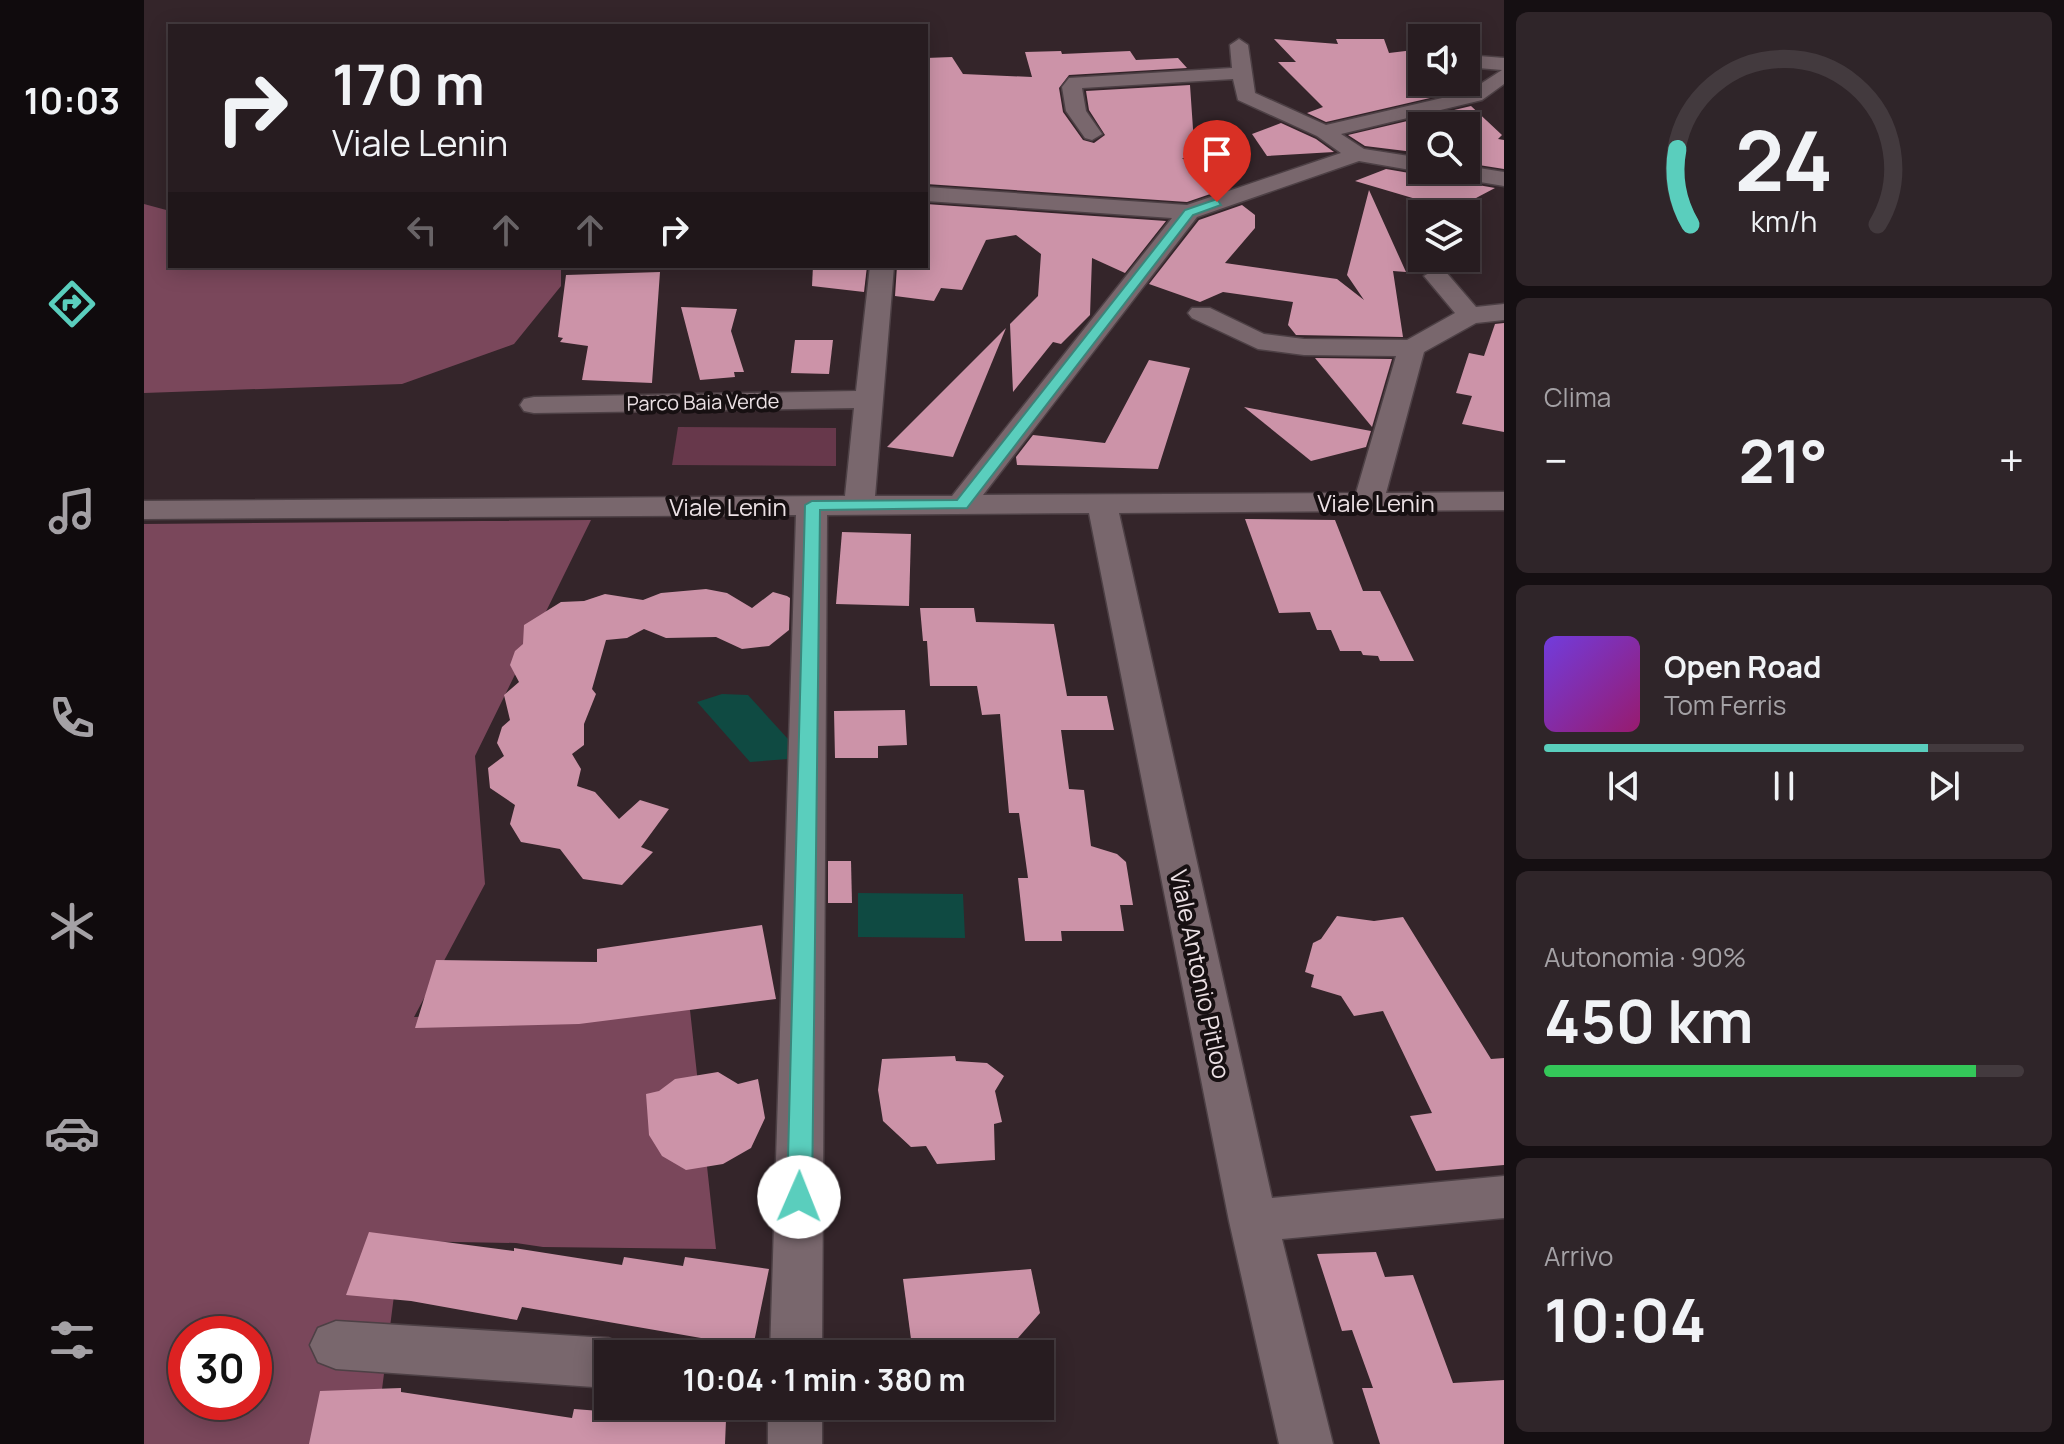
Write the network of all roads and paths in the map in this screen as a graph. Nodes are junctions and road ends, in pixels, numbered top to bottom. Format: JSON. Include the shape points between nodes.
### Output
{"nodes":[{"id":1,"x":1239,"y":45,"type":"dead end"},
{"id":2,"x":1480,"y":62,"type":"edge"},
{"id":3,"x":1504,"y":64,"type":"edge"},
{"id":4,"x":1239,"y":73,"type":"junction"},
{"id":5,"x":1504,"y":75,"type":"edge"},
{"id":6,"x":1495,"y":94,"type":"edge"},
{"id":7,"x":1324,"y":132,"type":"junction"},
{"id":8,"x":1092,"y":134,"type":"dead end"},
{"id":9,"x":1358,"y":154,"type":"junction"},
{"id":10,"x":1408,"y":163,"type":"edge"},
{"id":11,"x":1480,"y":175,"type":"edge"},
{"id":12,"x":1504,"y":179,"type":"edge"},
{"id":13,"x":928,"y":194,"type":"edge"},
{"id":14,"x":1189,"y":212,"type":"junction"},
{"id":15,"x":882,"y":268,"type":"edge"},
{"id":16,"x":1436,"y":276,"type":"dead end"},
{"id":17,"x":1504,"y":312,"type":"edge"},
{"id":18,"x":1201,"y":313,"type":"dead end"},
{"id":19,"x":1470,"y":315,"type":"junction"},
{"id":20,"x":1412,"y":348,"type":"junction"},
{"id":21,"x":872,"y":399,"type":"junction"},
{"id":22,"x":534,"y":405,"type":"dead end"},
{"id":23,"x":1504,"y":501,"type":"edge"},
{"id":24,"x":1368,"y":502,"type":"junction"},
{"id":25,"x":961,"y":504,"type":"junction"},
{"id":26,"x":1102,"y":504,"type":"junction"},
{"id":27,"x":812,"y":505,"type":"junction"},
{"id":28,"x":859,"y":505,"type":"junction"},
{"id":29,"x":144,"y":510,"type":"edge"},
{"id":30,"x":1504,"y":1197,"type":"edge"},
{"id":31,"x":1253,"y":1221,"type":"junction"},
{"id":32,"x":796,"y":1340,"type":"edge"},
{"id":33,"x":336,"y":1345,"type":"dead end"},
{"id":34,"x":594,"y":1362,"type":"edge"},
{"id":35,"x":795,"y":1420,"type":"edge"},
{"id":36,"x":795,"y":1444,"type":"edge"},
{"id":37,"x":1306,"y":1444,"type":"edge"}],
"edges":[{"from":1,"to":4,"type":"street"},
{"from":2,"to":3,"type":"street"},
{"from":4,"to":7,"type":"street","via":[[1245,96]]},
{"from":4,"to":8,"type":"street","via":[[1076,82],[1076,111]]},
{"from":5,"to":6,"type":"street"},
{"from":6,"to":7,"type":"street"},
{"from":7,"to":9,"type":"street"},
{"from":9,"to":10,"type":"street"},
{"from":9,"to":14,"type":"street"},
{"from":11,"to":12,"type":"street"},
{"from":13,"to":14,"type":"street"},
{"from":14,"to":25,"type":"street"},
{"from":15,"to":21,"type":"street"},
{"from":16,"to":19,"type":"street"},
{"from":17,"to":19,"type":"street"},
{"from":18,"to":20,"type":"street","via":[[1258,341]]},
{"from":19,"to":20,"type":"street"},
{"from":20,"to":24,"type":"street"},
{"from":21,"to":22,"type":"street","name":"Parco Baia Verde"},
{"from":21,"to":28,"type":"street"},
{"from":23,"to":24,"type":"street","name":"Viale Lenin"},
{"from":24,"to":26,"type":"street","name":"Viale Lenin"},
{"from":25,"to":26,"type":"street","name":"Viale Lenin"},
{"from":25,"to":28,"type":"street","name":"Viale Lenin"},
{"from":26,"to":31,"type":"street","name":"Viale Antonio Pitloo"},
{"from":27,"to":28,"type":"street","name":"Viale Lenin"},
{"from":27,"to":29,"type":"street","name":"Viale Lenin"},
{"from":27,"to":32,"type":"street"},
{"from":30,"to":31,"type":"street"},
{"from":31,"to":37,"type":"street","name":"Viale Antonio Pitloo"},
{"from":33,"to":34,"type":"street"},
{"from":35,"to":36,"type":"street"}]}
